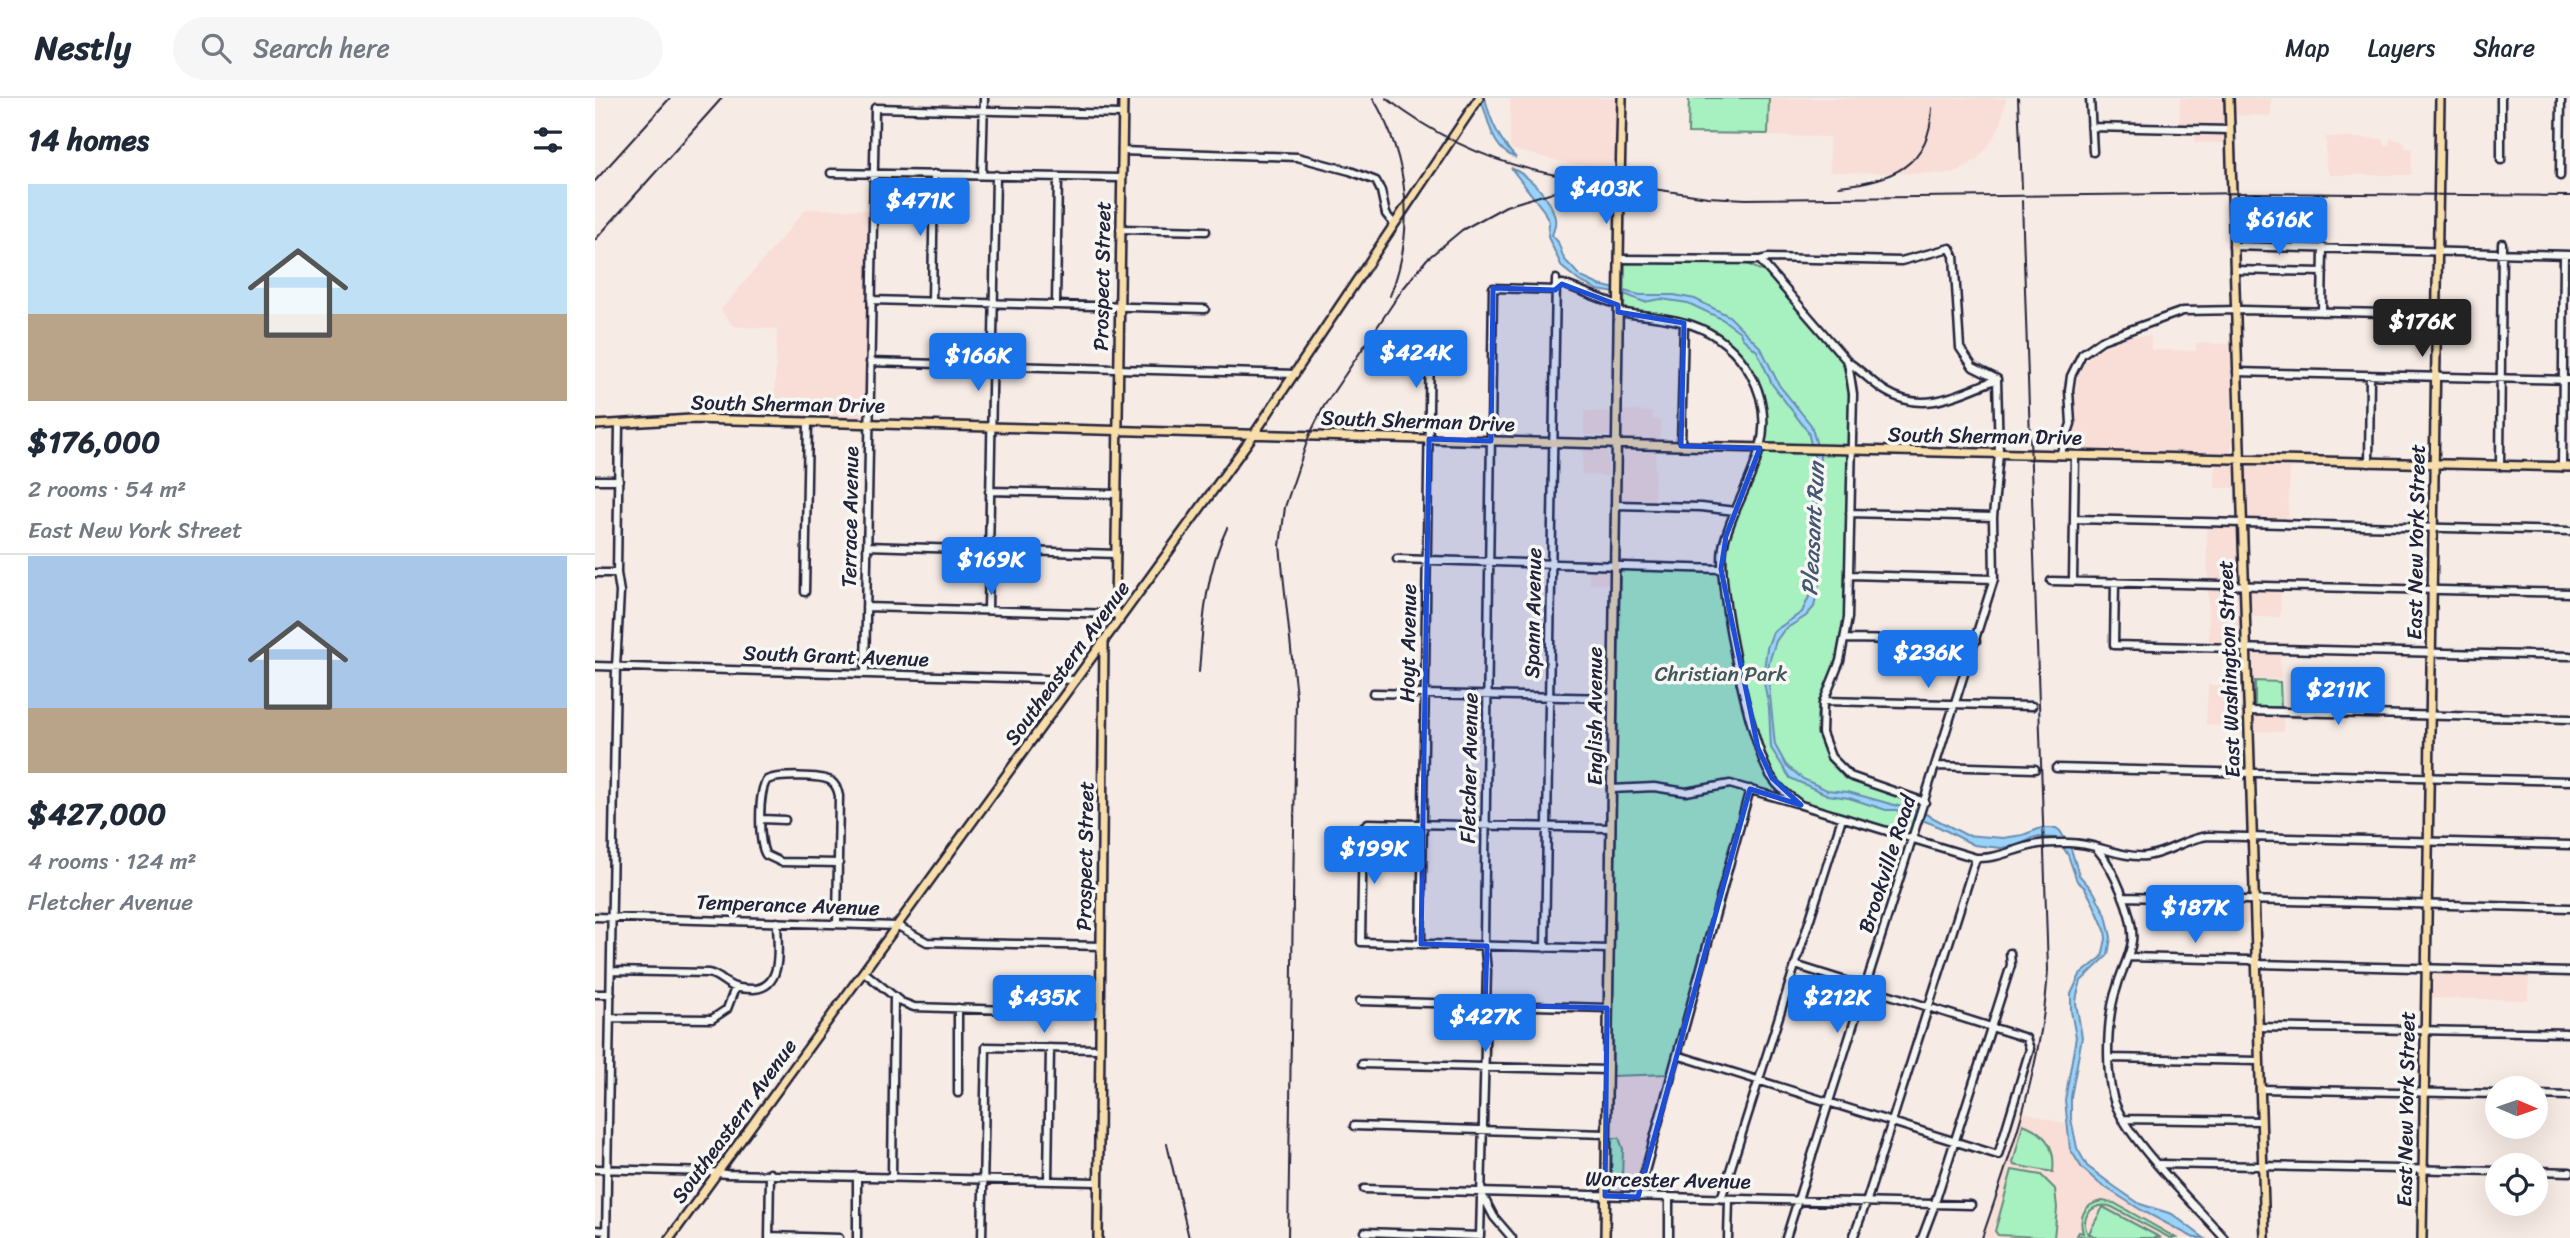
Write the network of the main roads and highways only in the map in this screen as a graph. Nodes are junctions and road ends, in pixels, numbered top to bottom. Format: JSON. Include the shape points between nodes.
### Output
{"nodes":[{"id":1,"x":1123,"y":98,"type":"edge"},
{"id":2,"x":1479,"y":98,"type":"edge"},
{"id":3,"x":1622,"y":98,"type":"edge"},
{"id":4,"x":2229,"y":98,"type":"edge"},
{"id":5,"x":2440,"y":98,"type":"edge"},
{"id":6,"x":1620,"y":181,"type":"dead end"},
{"id":7,"x":1620,"y":193,"type":"dead end"},
{"id":8,"x":595,"y":425,"type":"edge"},
{"id":9,"x":1117,"y":431,"type":"junction"},
{"id":10,"x":1254,"y":434,"type":"junction"},
{"id":11,"x":1615,"y":444,"type":"junction"},
{"id":12,"x":2240,"y":459,"type":"junction"},
{"id":13,"x":2435,"y":464,"type":"junction"},
{"id":14,"x":2566,"y":467,"type":"edge"},
{"id":15,"x":1117,"y":618,"type":"junction"},
{"id":16,"x":1104,"y":642,"type":"junction"},
{"id":17,"x":670,"y":1238,"type":"edge"},
{"id":18,"x":1098,"y":1238,"type":"edge"},
{"id":19,"x":1605,"y":1238,"type":"edge"},
{"id":20,"x":2265,"y":1238,"type":"edge"},
{"id":21,"x":2422,"y":1238,"type":"edge"}],
"edges":[{"from":1,"to":9,"type":"main road","name":"Prospect Street"},
{"from":2,"to":10,"type":"main road","name":"Southeastern Avenue"},
{"from":3,"to":6,"type":"main road"},
{"from":4,"to":12,"type":"main road","name":"East Washington Street"},
{"from":5,"to":13,"type":"main road","name":"East New York Street"},
{"from":7,"to":11,"type":"main road","name":"English Avenue"},
{"from":8,"to":9,"type":"main road","name":"South Sherman Drive","via":[[691,419]]},
{"from":9,"to":10,"type":"main road","name":"South Sherman Drive"},
{"from":9,"to":15,"type":"main road","name":"Prospect Street"},
{"from":10,"to":11,"type":"main road","name":"South Sherman Drive"},
{"from":10,"to":15,"type":"main road","name":"Southeastern Avenue"},
{"from":11,"to":12,"type":"main road","name":"South Sherman Drive"},
{"from":11,"to":19,"type":"main road","name":"English Avenue"},
{"from":12,"to":13,"type":"main road","name":"South Sherman Drive"},
{"from":12,"to":20,"type":"main road","name":"East Washington Street"},
{"from":13,"to":14,"type":"main road","name":"South Sherman Drive"},
{"from":13,"to":21,"type":"main road","name":"East New York Street"},
{"from":15,"to":16,"type":"main road","name":"Southeastern Avenue"},
{"from":16,"to":17,"type":"main road","name":"Southeastern Avenue"},
{"from":16,"to":18,"type":"main road","name":"Prospect Street"}]}
